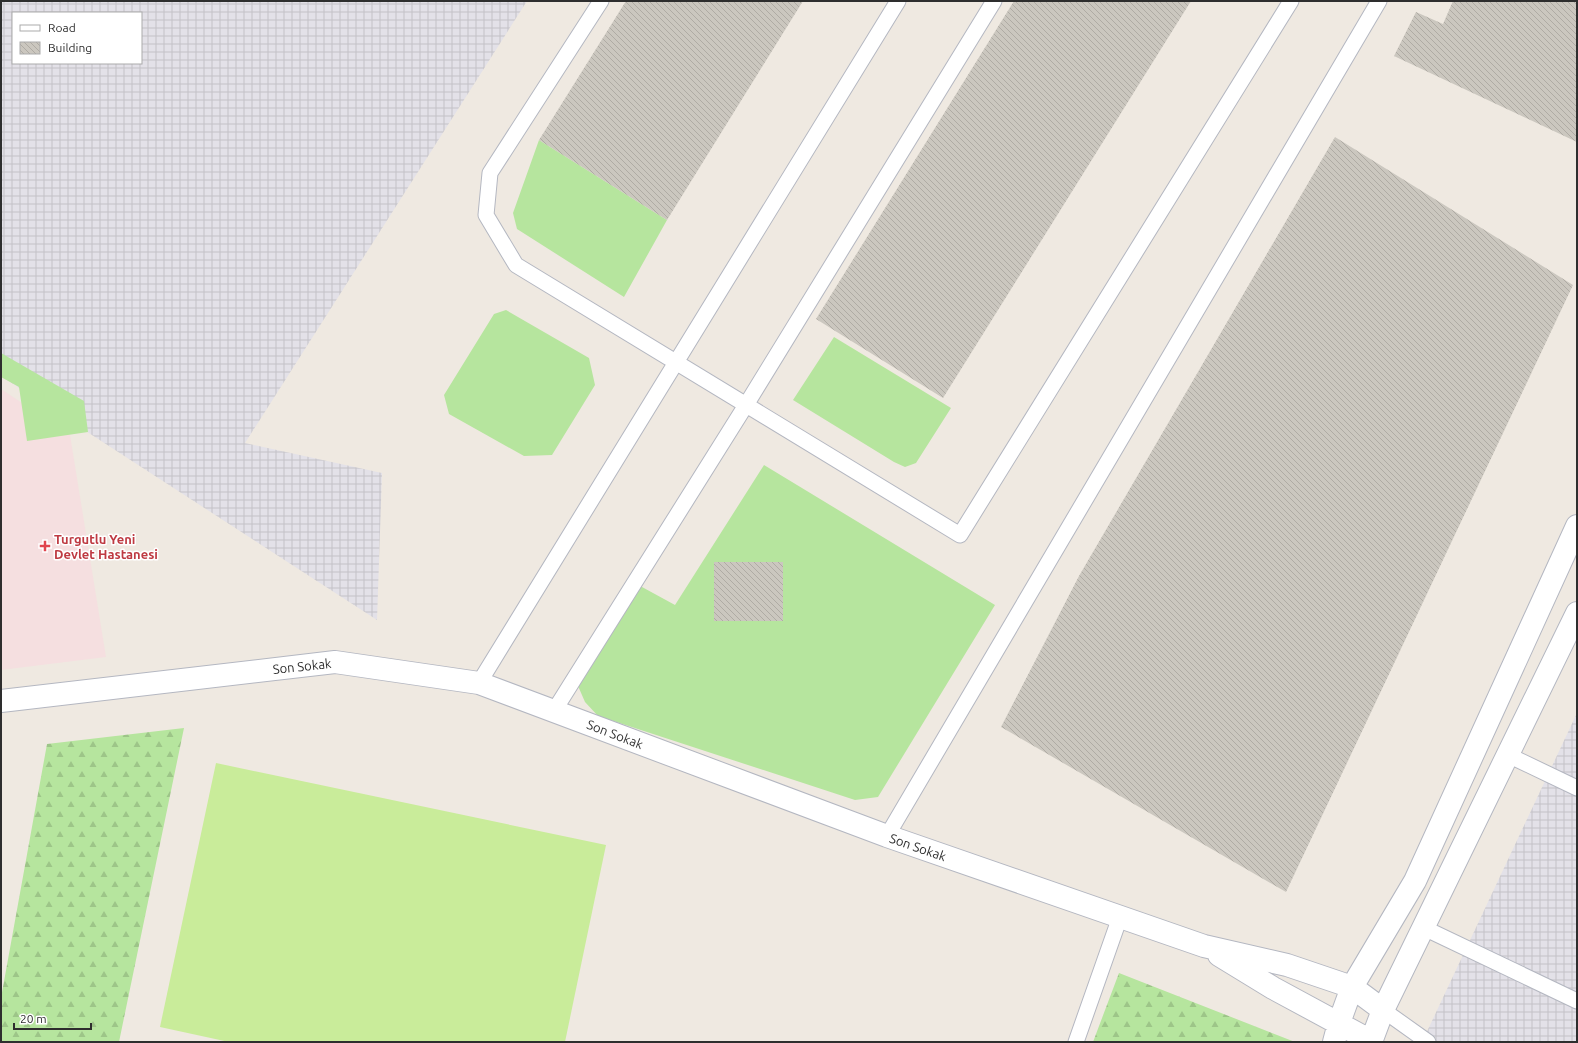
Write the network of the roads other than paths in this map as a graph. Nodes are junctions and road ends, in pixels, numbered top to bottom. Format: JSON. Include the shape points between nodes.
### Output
{"nodes":[{"id":1,"x":601,"y":1,"type":"edge"},
{"id":2,"x":898,"y":1,"type":"edge"},
{"id":3,"x":994,"y":1,"type":"edge"},
{"id":4,"x":1291,"y":1,"type":"edge"},
{"id":5,"x":1379,"y":1,"type":"edge"},
{"id":6,"x":676,"y":363,"type":"junction"},
{"id":7,"x":746,"y":405,"type":"junction"},
{"id":8,"x":1577,"y":526,"type":"edge"},
{"id":9,"x":1577,"y":613,"type":"edge"},
{"id":10,"x":479,"y":683,"type":"junction"},
{"id":11,"x":1,"y":701,"type":"edge"},
{"id":12,"x":554,"y":711,"type":"junction"},
{"id":13,"x":1508,"y":755,"type":"junction"},
{"id":14,"x":1577,"y":788,"type":"edge"},
{"id":15,"x":887,"y":836,"type":"junction"},
{"id":16,"x":1120,"y":917,"type":"junction"},
{"id":17,"x":1424,"y":928,"type":"junction"},
{"id":18,"x":1204,"y":946,"type":"junction"},
{"id":19,"x":1352,"y":987,"type":"junction"},
{"id":20,"x":1577,"y":1001,"type":"edge"},
{"id":21,"x":1383,"y":1010,"type":"junction"},
{"id":22,"x":1336,"y":1033,"type":"edge"},
{"id":23,"x":1076,"y":1042,"type":"edge"},
{"id":24,"x":1372,"y":1042,"type":"edge"},
{"id":25,"x":1428,"y":1042,"type":"edge"}],
"edges":[{"from":1,"to":6,"type":"lane","via":[[490,173],[486,215],[516,265]]},
{"from":2,"to":6,"type":"lane"},
{"from":3,"to":7,"type":"lane"},
{"from":4,"to":7,"type":"lane","via":[[960,535]]},
{"from":5,"to":15,"type":"lane"},
{"from":6,"to":7,"type":"lane"},
{"from":6,"to":10,"type":"lane"},
{"from":7,"to":12,"type":"lane"},
{"from":8,"to":19,"type":"main road","via":[[1415,881]]},
{"from":9,"to":13,"type":"main road"},
{"from":10,"to":11,"type":"main road","name":"Son Sokak","via":[[335,662]]},
{"from":10,"to":12,"type":"main road","name":"Son Sokak"},
{"from":12,"to":15,"type":"main road","name":"Son Sokak"},
{"from":13,"to":14,"type":"lane"},
{"from":13,"to":17,"type":"main road"},
{"from":15,"to":16,"type":"main road","name":"Son Sokak"},
{"from":16,"to":18,"type":"main road","name":"Son Sokak"},
{"from":16,"to":23,"type":"lane"},
{"from":17,"to":20,"type":"lane"},
{"from":17,"to":21,"type":"main road"},
{"from":18,"to":19,"type":"main road","via":[[1287,965]]},
{"from":18,"to":22,"type":"main road","via":[[1273,988]]},
{"from":19,"to":21,"type":"main road"},
{"from":19,"to":22,"type":"main road"},
{"from":21,"to":24,"type":"main road"},
{"from":21,"to":25,"type":"lane"},
{"from":22,"to":24,"type":"main road"}]}
